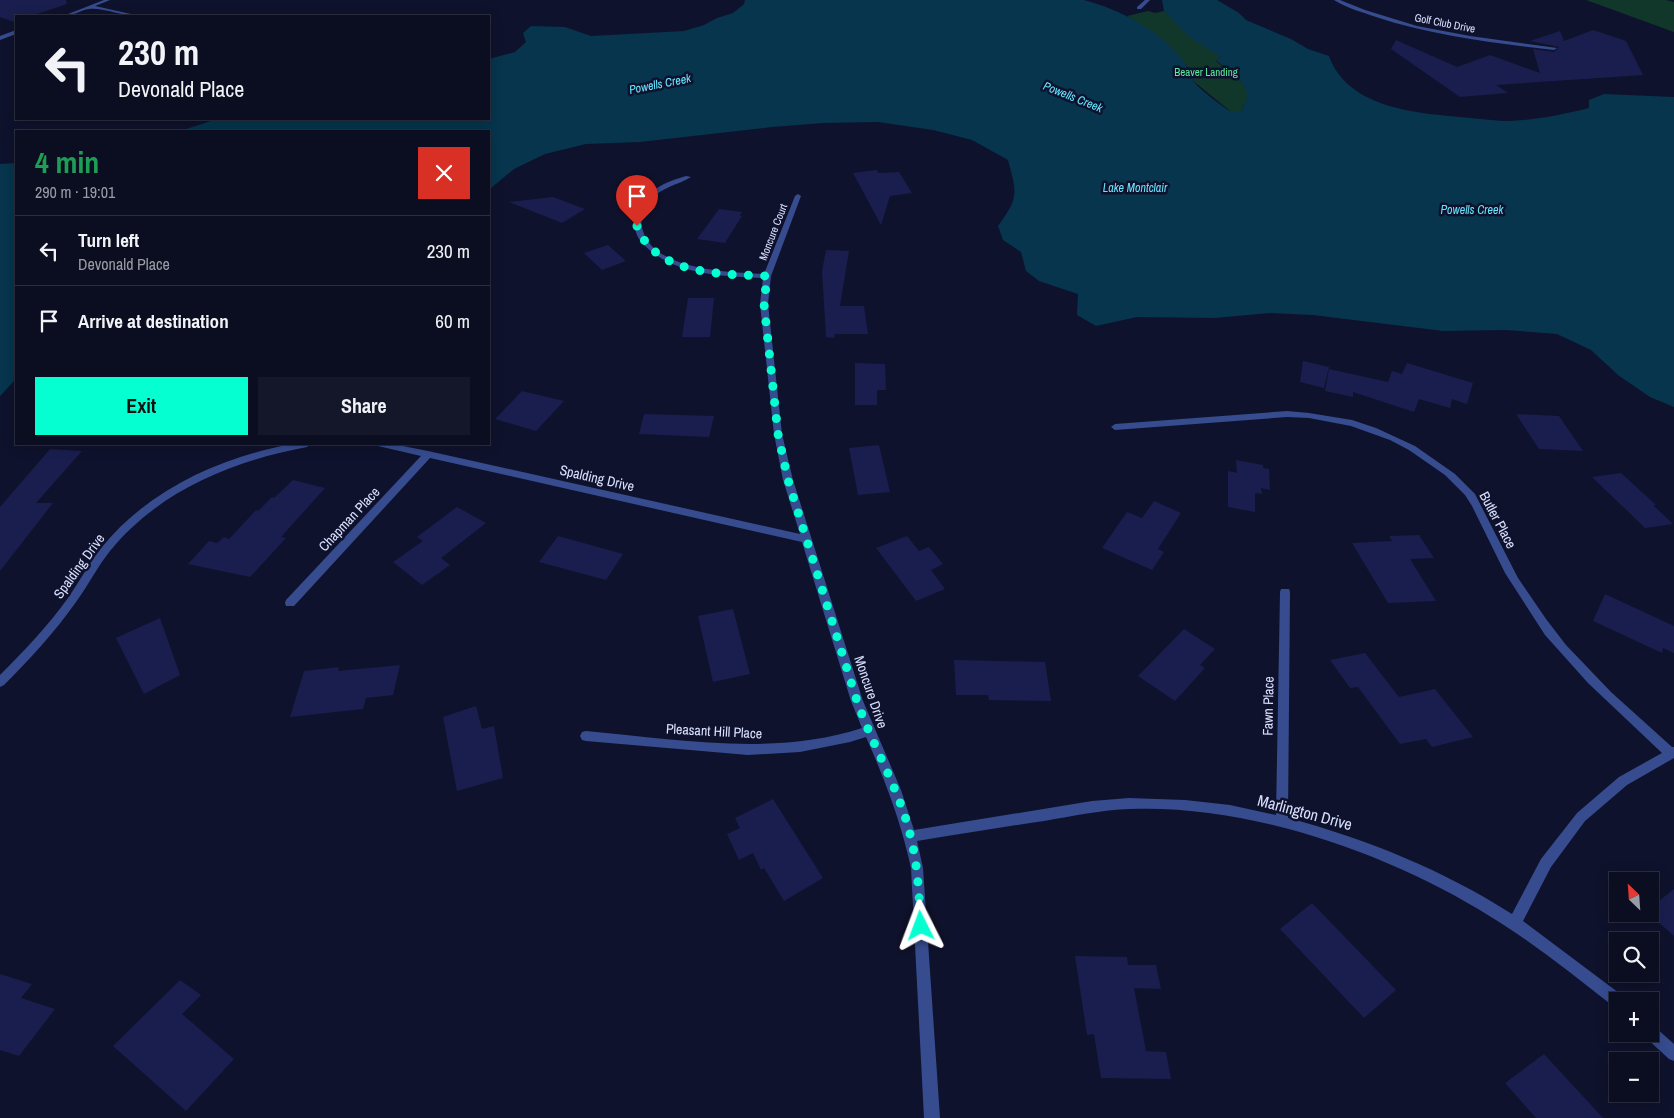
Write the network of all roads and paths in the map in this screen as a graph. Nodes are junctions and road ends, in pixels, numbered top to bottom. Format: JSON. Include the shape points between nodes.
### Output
{"nodes":[{"id":1,"x":108,"y":0,"type":"edge"},
{"id":2,"x":1148,"y":0,"type":"edge"},
{"id":3,"x":1336,"y":0,"type":"edge"},
{"id":4,"x":90,"y":7,"type":"junction"},
{"id":5,"x":1139,"y":8,"type":"dead end"},
{"id":6,"x":68,"y":15,"type":"edge"},
{"id":7,"x":133,"y":15,"type":"edge"},
{"id":8,"x":15,"y":32,"type":"edge"},
{"id":9,"x":0,"y":38,"type":"edge"},
{"id":10,"x":1554,"y":48,"type":"dead end"},
{"id":11,"x":688,"y":177,"type":"dead end"},
{"id":12,"x":798,"y":196,"type":"dead end"},
{"id":13,"x":767,"y":276,"type":"junction"},
{"id":14,"x":1115,"y":427,"type":"dead end"},
{"id":15,"x":301,"y":445,"type":"edge"},
{"id":16,"x":386,"y":445,"type":"edge"},
{"id":17,"x":428,"y":454,"type":"junction"},
{"id":18,"x":807,"y":539,"type":"junction"},
{"id":19,"x":1284,"y":592,"type":"dead end"},
{"id":20,"x":290,"y":603,"type":"dead end"},
{"id":21,"x":0,"y":682,"type":"edge"},
{"id":22,"x":868,"y":731,"type":"junction"},
{"id":23,"x":586,"y":736,"type":"dead end"},
{"id":24,"x":1672,"y":753,"type":"edge"},
{"id":25,"x":1282,"y":821,"type":"junction"},
{"id":26,"x":911,"y":836,"type":"junction"},
{"id":27,"x":1514,"y":924,"type":"junction"},
{"id":28,"x":1609,"y":994,"type":"edge"},
{"id":29,"x":1659,"y":1040,"type":"edge"},
{"id":30,"x":1674,"y":1054,"type":"edge"},
{"id":31,"x":932,"y":1118,"type":"edge"}],
"edges":[{"from":1,"to":4,"type":"street"},
{"from":2,"to":5,"type":"street"},
{"from":3,"to":10,"type":"street","name":"Golf Club Drive","via":[[1385,19],[1432,32]]},
{"from":4,"to":6,"type":"street"},
{"from":4,"to":7,"type":"street"},
{"from":8,"to":9,"type":"street"},
{"from":11,"to":13,"type":"street","via":[[661,187],[642,206],[637,226],[649,247],[680,265],[700,271]]},
{"from":12,"to":13,"type":"street","name":"Moncure Court"},
{"from":13,"to":18,"type":"street","name":"Moncure Drive","via":[[764,304],[778,434],[788,480]]},
{"from":14,"to":24,"type":"street","name":"Butler Place","via":[[1308,414],[1357,424],[1411,446],[1436,462],[1474,500],[1519,589],[1550,633],[1590,680]]},
{"from":15,"to":21,"type":"street","name":"Spalding Drive","via":[[226,466],[165,496],[138,516],[96,562],[73,599],[42,638]]},
{"from":16,"to":17,"type":"street","name":"Spalding Drive"},
{"from":17,"to":18,"type":"street","name":"Spalding Drive"},
{"from":17,"to":20,"type":"street","name":"Chapman Place"},
{"from":18,"to":22,"type":"street","name":"Moncure Drive"},
{"from":19,"to":25,"type":"street","name":"Fawn Place"},
{"from":22,"to":23,"type":"street","name":"Pleasant Hill Place","via":[[800,747],[748,750]]},
{"from":22,"to":26,"type":"street","name":"Moncure Drive","via":[[895,790]]},
{"from":24,"to":27,"type":"street","via":[[1623,781],[1582,817],[1546,863]]},
{"from":25,"to":26,"type":"street","name":"Marlington Drive","via":[[1202,807],[1140,803],[1104,805]]},
{"from":25,"to":27,"type":"street","name":"Marlington Drive","via":[[1356,844],[1424,873]]},
{"from":26,"to":31,"type":"street","name":"Moncure Drive","via":[[917,868]]},
{"from":27,"to":28,"type":"street","name":"Marlington Drive"},
{"from":29,"to":30,"type":"street"}]}
